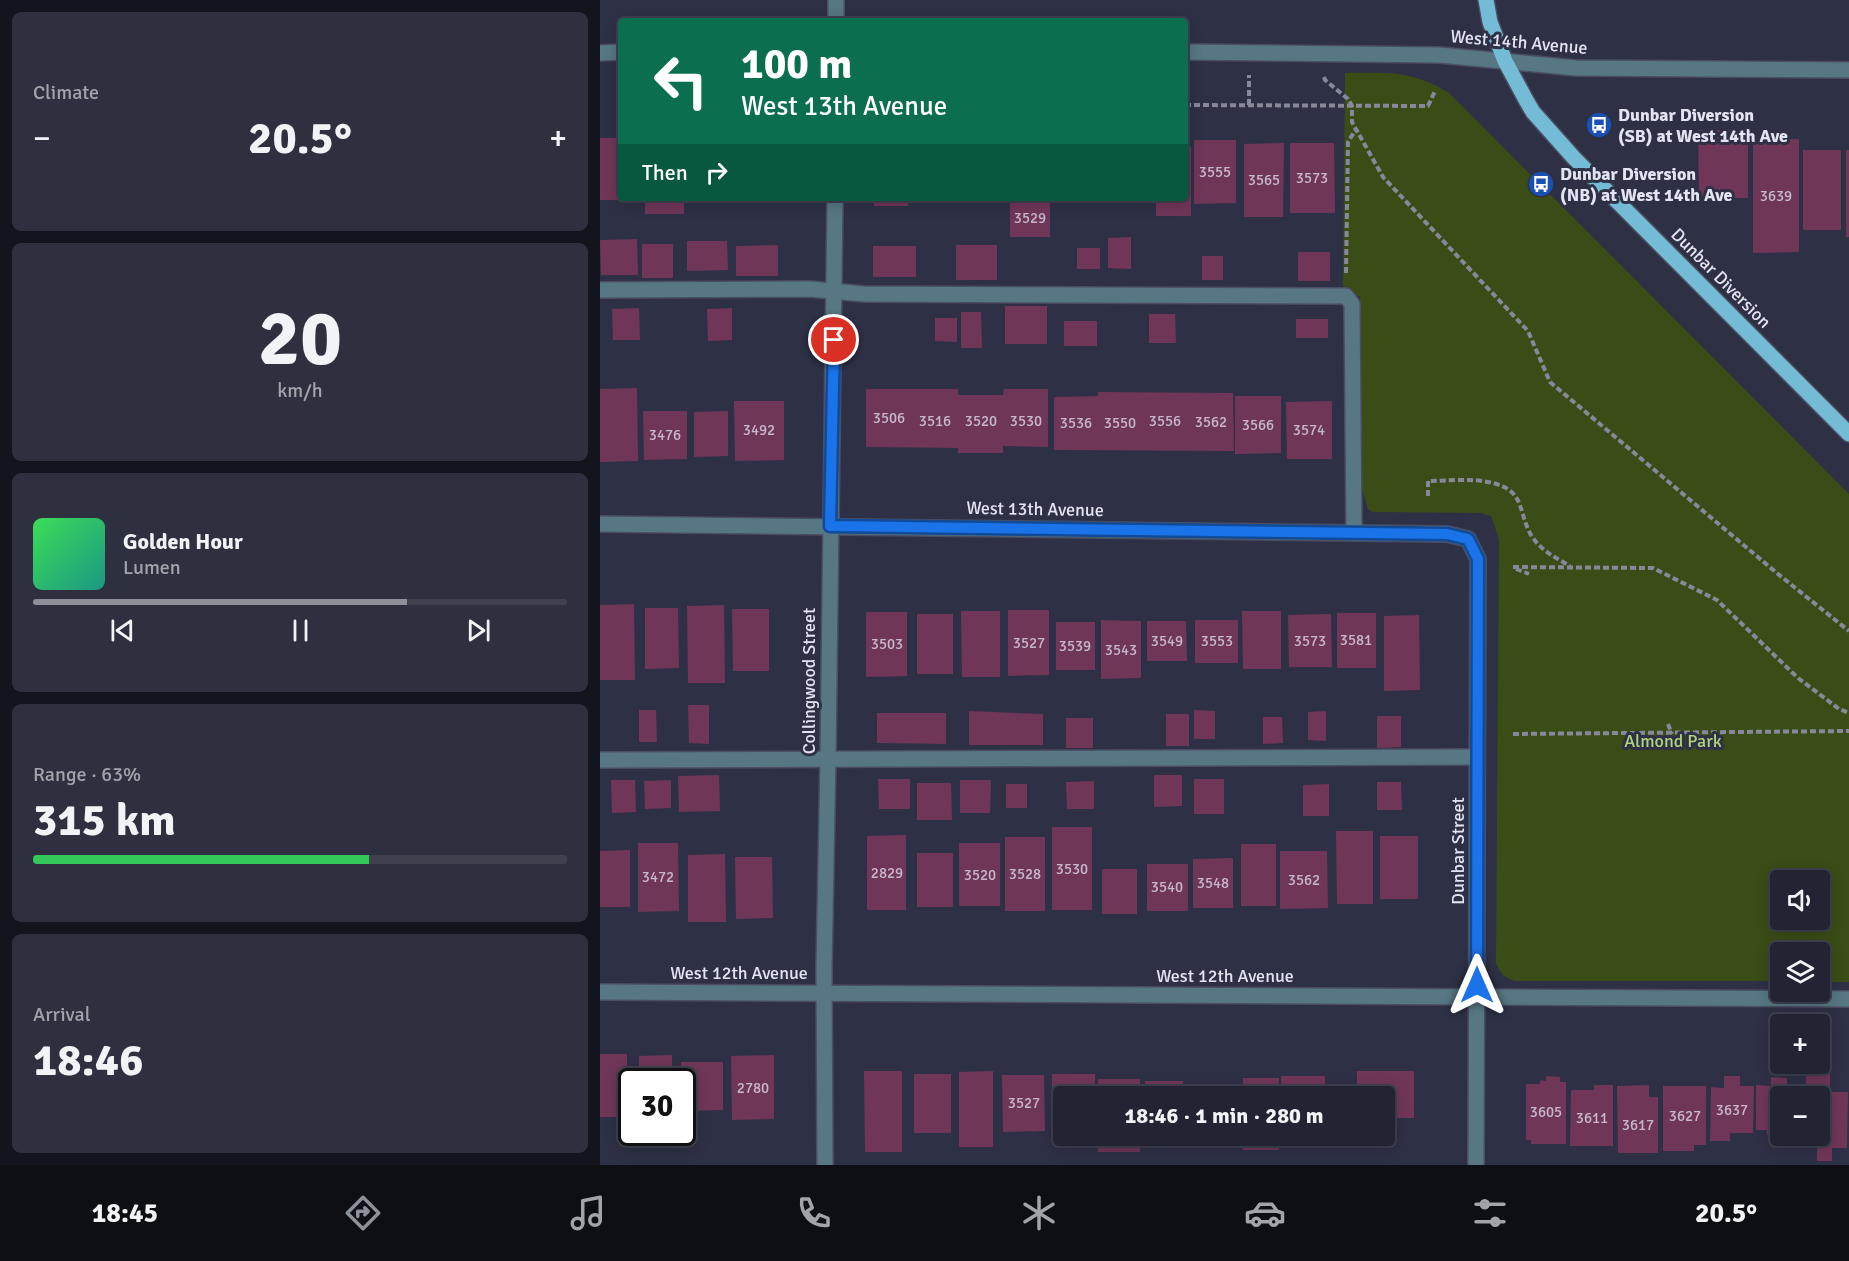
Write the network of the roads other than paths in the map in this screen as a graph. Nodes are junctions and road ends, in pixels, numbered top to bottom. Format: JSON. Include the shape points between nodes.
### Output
{"nodes":[{"id":1,"x":836,"y":0,"type":"edge"},
{"id":2,"x":1486,"y":0,"type":"edge"},
{"id":3,"x":836,"y":18,"type":"edge"},
{"id":4,"x":600,"y":52,"type":"edge"},
{"id":5,"x":618,"y":52,"type":"edge"},
{"id":6,"x":1188,"y":52,"type":"edge"},
{"id":7,"x":1505,"y":61,"type":"junction"},
{"id":8,"x":1849,"y":70,"type":"edge"},
{"id":9,"x":835,"y":201,"type":"edge"},
{"id":10,"x":600,"y":290,"type":"edge"},
{"id":11,"x":835,"y":293,"type":"junction"},
{"id":12,"x":1849,"y":434,"type":"edge"},
{"id":13,"x":600,"y":524,"type":"edge"},
{"id":14,"x":830,"y":526,"type":"junction"},
{"id":15,"x":1354,"y":533,"type":"junction"},
{"id":16,"x":1468,"y":539,"type":"joint"},
{"id":17,"x":1477,"y":757,"type":"junction"},
{"id":18,"x":828,"y":758,"type":"junction"},
{"id":19,"x":600,"y":760,"type":"edge"},
{"id":20,"x":600,"y":992,"type":"edge"},
{"id":21,"x":824,"y":993,"type":"junction"},
{"id":22,"x":1477,"y":998,"type":"junction"},
{"id":23,"x":1849,"y":999,"type":"edge"},
{"id":24,"x":825,"y":1165,"type":"edge"},
{"id":25,"x":1476,"y":1165,"type":"edge"}],
"edges":[{"from":1,"to":3,"type":"street"},
{"from":2,"to":7,"type":"main road"},
{"from":4,"to":5,"type":"street"},
{"from":6,"to":7,"type":"street","name":"West 14th Avenue","via":[[1439,55]]},
{"from":7,"to":8,"type":"street","name":"West 14th Avenue","via":[[1576,68]]},
{"from":7,"to":12,"type":"main road","name":"Dunbar Diversion","via":[[1533,112],[1574,159]]},
{"from":9,"to":11,"type":"street","name":"Collingwood Street"},
{"from":10,"to":11,"type":"street","via":[[810,289]]},
{"from":11,"to":14,"type":"street","name":"Collingwood Street"},
{"from":11,"to":15,"type":"street","via":[[1346,296],[1352,304]]},
{"from":13,"to":14,"type":"street","name":"West 13th Avenue"},
{"from":14,"to":15,"type":"street","name":"West 13th Avenue"},
{"from":14,"to":18,"type":"street","name":"Collingwood Street"},
{"from":15,"to":16,"type":"street","name":"West 13th Avenue","via":[[1447,534]]},
{"from":16,"to":17,"type":"street","name":"Dunbar Street","via":[[1478,559]]},
{"from":17,"to":18,"type":"street"},
{"from":17,"to":22,"type":"street","name":"Dunbar Street"},
{"from":18,"to":19,"type":"street"},
{"from":18,"to":21,"type":"street","name":"Collingwood Street"},
{"from":20,"to":21,"type":"street","name":"West 12th Avenue"},
{"from":21,"to":22,"type":"street","name":"West 12th Avenue"},
{"from":21,"to":24,"type":"street","name":"Collingwood Street"},
{"from":22,"to":23,"type":"street","name":"West 12th Avenue"},
{"from":22,"to":25,"type":"street","name":"Dunbar Street"}]}
